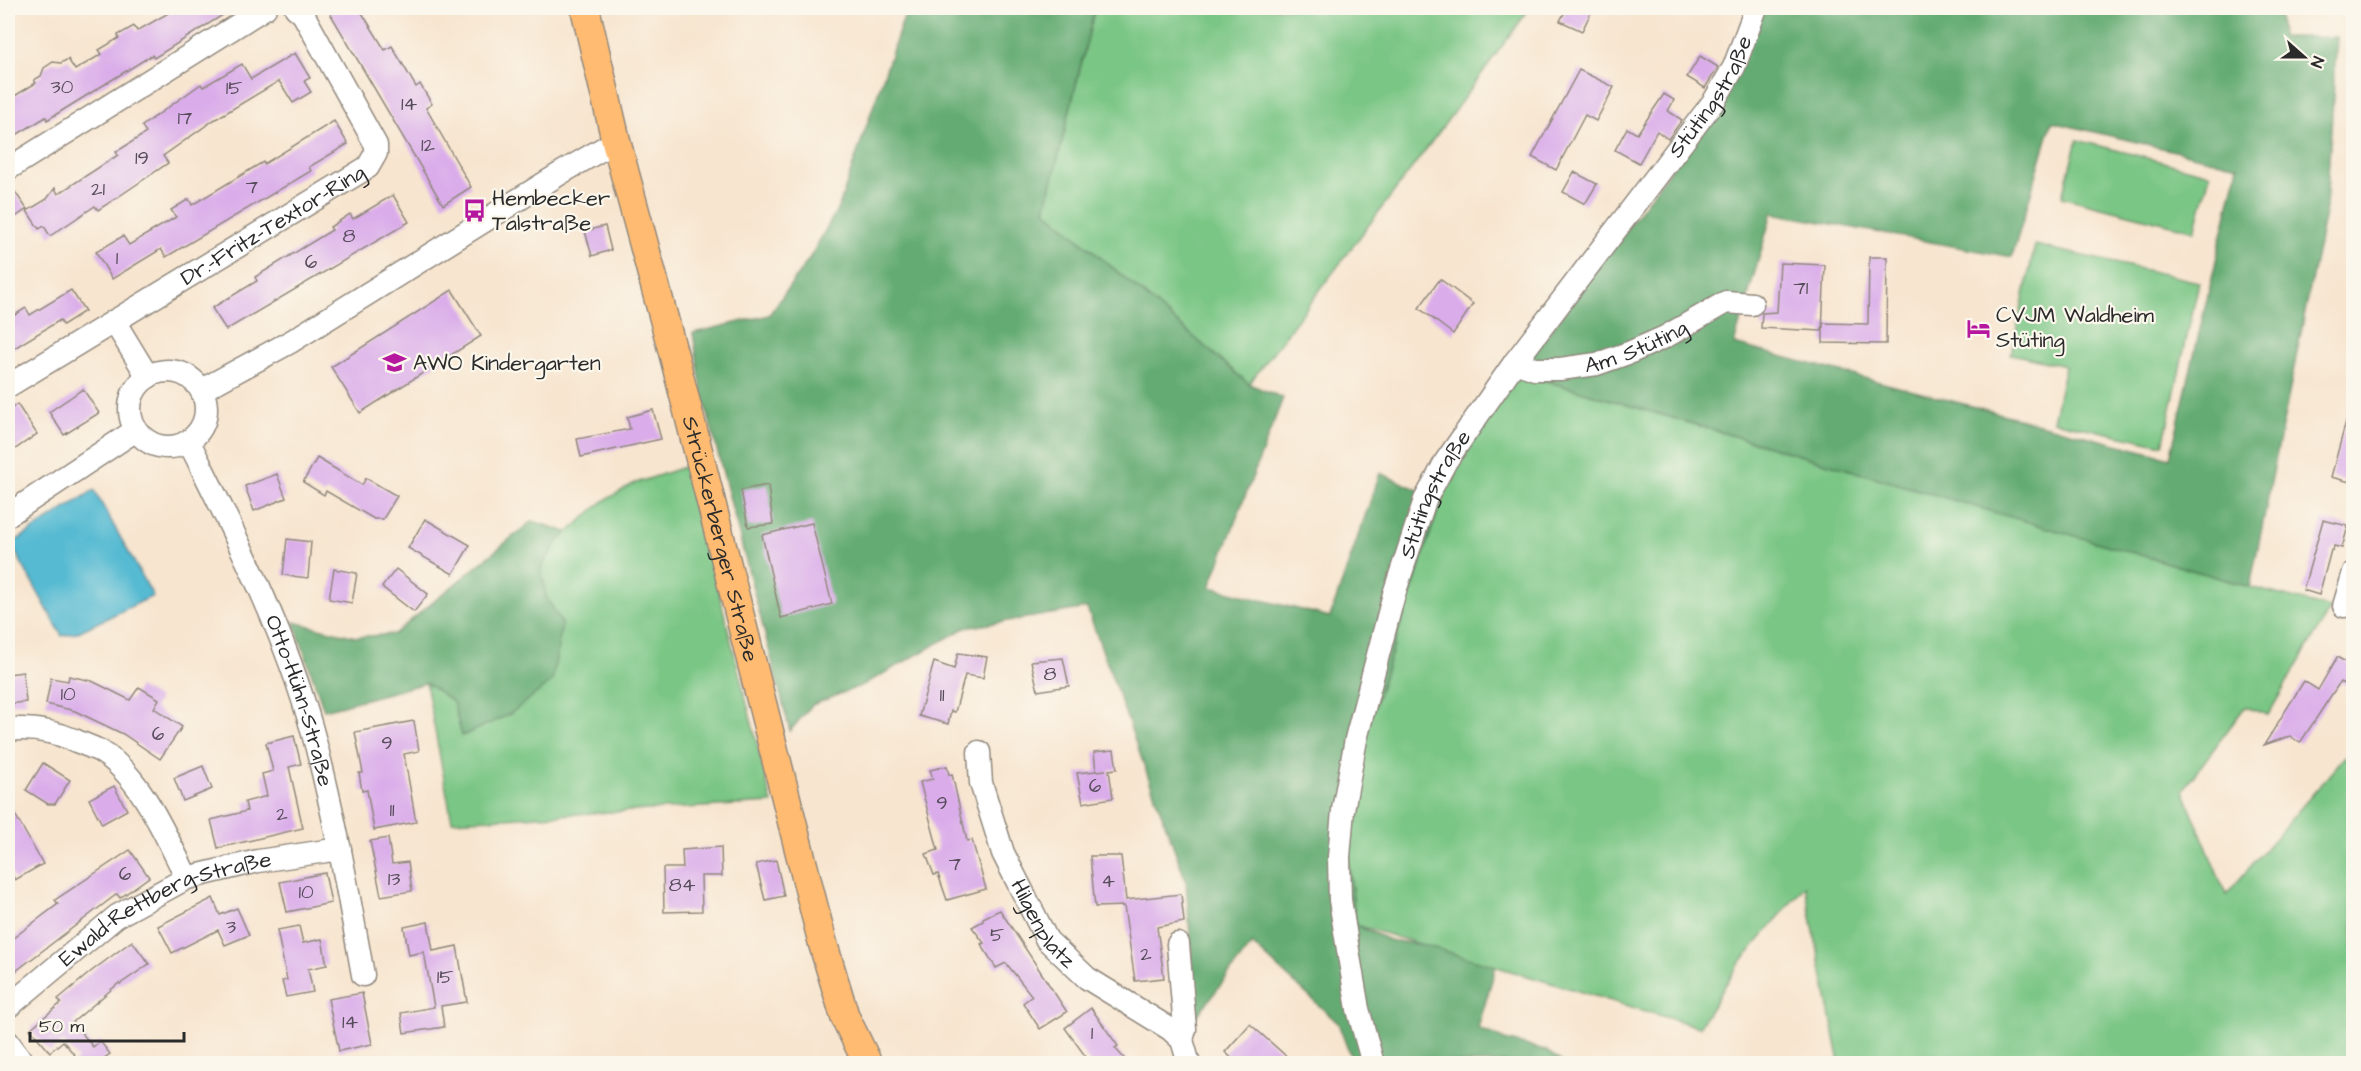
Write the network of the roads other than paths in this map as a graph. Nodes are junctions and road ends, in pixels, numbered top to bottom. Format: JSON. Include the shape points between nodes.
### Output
{"nodes":[{"id":1,"x":265,"y":8,"type":"edge"},
{"id":2,"x":296,"y":8,"type":"edge"},
{"id":3,"x":585,"y":8,"type":"edge"},
{"id":4,"x":1756,"y":8,"type":"edge"},
{"id":5,"x":616,"y":141,"type":"junction"},
{"id":6,"x":8,"y":169,"type":"edge"},
{"id":7,"x":1752,"y":304,"type":"dead end"},
{"id":8,"x":114,"y":321,"type":"junction"},
{"id":9,"x":1515,"y":362,"type":"junction"},
{"id":10,"x":148,"y":377,"type":"junction"},
{"id":11,"x":8,"y":386,"type":"edge"},
{"id":12,"x":202,"y":390,"type":"junction"},
{"id":13,"x":136,"y":430,"type":"junction"},
{"id":14,"x":189,"y":442,"type":"junction"},
{"id":15,"x":8,"y":515,"type":"edge"},
{"id":16,"x":2354,"y":572,"type":"edge"},
{"id":17,"x":2344,"y":606,"type":"dead end"},
{"id":18,"x":8,"y":730,"type":"edge"},
{"id":19,"x":979,"y":752,"type":"dead end"},
{"id":20,"x":340,"y":849,"type":"junction"},
{"id":21,"x":187,"y":878,"type":"junction"},
{"id":22,"x":1178,"y":944,"type":"dead end"},
{"id":23,"x":363,"y":975,"type":"dead end"},
{"id":24,"x":8,"y":1007,"type":"edge"},
{"id":25,"x":1182,"y":1040,"type":"junction"},
{"id":26,"x":8,"y":1042,"type":"edge"},
{"id":27,"x":24,"y":1064,"type":"edge"},
{"id":28,"x":868,"y":1064,"type":"edge"},
{"id":29,"x":1189,"y":1064,"type":"edge"},
{"id":30,"x":1373,"y":1064,"type":"edge"}],
"edges":[{"from":1,"to":6,"type":"street"},
{"from":2,"to":8,"type":"street","name":"Dr.-Fritz-Textor-Ring","via":[[303,14],[376,145],[372,162]]},
{"from":3,"to":5,"type":"main road","name":"Strückerberger Straße"},
{"from":4,"to":9,"type":"street","name":"Stütingstraße","via":[[1734,67],[1714,101]]},
{"from":5,"to":12,"type":"street","via":[[291,341]]},
{"from":5,"to":28,"type":"main road","name":"Strückerberger Straße","via":[[823,944],[845,1017]]},
{"from":7,"to":9,"type":"street","name":"Am Stüting","via":[[1726,302],[1665,337],[1597,364],[1535,369]]},
{"from":8,"to":10,"type":"street"},
{"from":8,"to":11,"type":"street","name":"Dr.-Fritz-Textor-Ring"},
{"from":9,"to":30,"type":"street","name":"Stütingstraße","via":[[1446,461],[1425,500],[1394,594],[1356,739],[1343,810],[1340,890],[1358,1009]]},
{"from":10,"to":12,"type":"street","via":[[159,372],[178,372]]},
{"from":10,"to":13,"type":"street","via":[[134,392],[130,405]]},
{"from":12,"to":14,"type":"street","via":[[206,416],[202,428]]},
{"from":13,"to":14,"type":"street","via":[[157,446],[170,448]]},
{"from":13,"to":15,"type":"street"},
{"from":14,"to":20,"type":"street","name":"Otto-Hühn-Straße","via":[[282,641],[311,729]]},
{"from":16,"to":17,"type":"street"},
{"from":18,"to":21,"type":"street","via":[[54,732],[101,752],[128,776],[140,793]]},
{"from":19,"to":25,"type":"street","name":"Hilgenplatz","via":[[981,783],[1003,853],[1047,939],[1087,978]]},
{"from":20,"to":21,"type":"street","name":"Ewald-Rettberg-Straße","via":[[258,861]]},
{"from":20,"to":23,"type":"street","name":"Otto-Hühn-Straße"},
{"from":21,"to":24,"type":"street","name":"Ewald-Rettberg-Straße","via":[[117,916]]},
{"from":22,"to":25,"type":"street","via":[[1185,1029]]},
{"from":25,"to":29,"type":"street"},
{"from":26,"to":27,"type":"street"}]}
